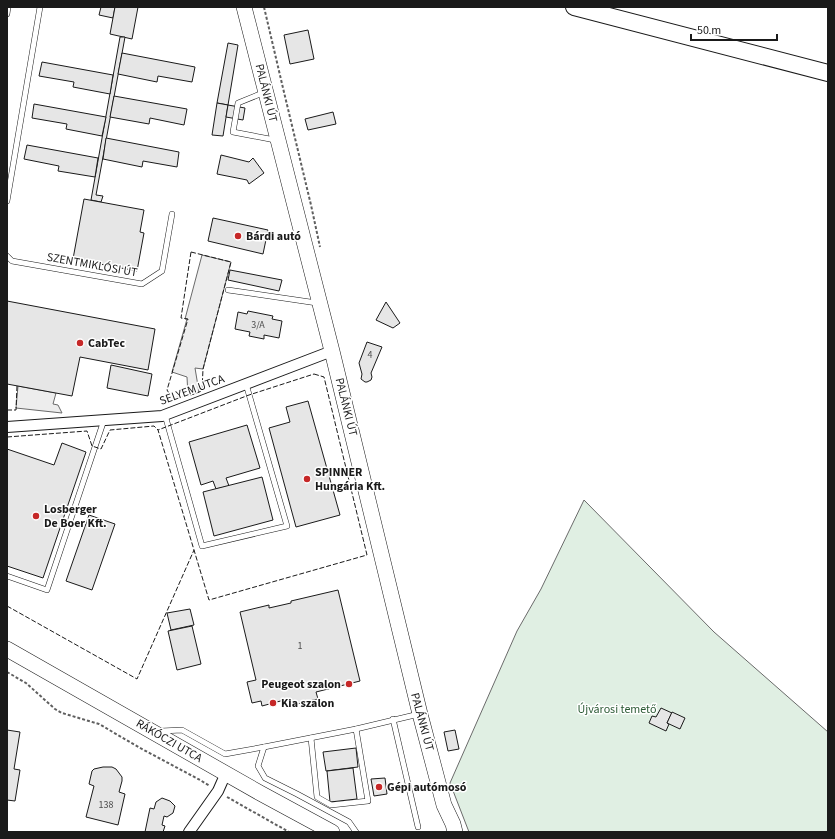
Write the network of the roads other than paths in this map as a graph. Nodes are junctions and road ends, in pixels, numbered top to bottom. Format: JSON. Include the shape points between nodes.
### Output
{"nodes":[{"id":1,"x":8,"y":7,"type":"edge"},
{"id":2,"x":40,"y":7,"type":"edge"},
{"id":3,"x":574,"y":7,"type":"edge"},
{"id":4,"x":245,"y":8,"type":"edge"},
{"id":5,"x":7,"y":14,"type":"edge"},
{"id":6,"x":828,"y":73,"type":"edge"},
{"id":7,"x":266,"y":91,"type":"junction"},
{"id":8,"x":279,"y":141,"type":"junction"},
{"id":9,"x":7,"y":201,"type":"edge"},
{"id":10,"x":172,"y":214,"type":"dead end"},
{"id":11,"x":7,"y":256,"type":"edge"},
{"id":12,"x":228,"y":290,"type":"dead end"},
{"id":13,"x":320,"y":303,"type":"junction"},
{"id":14,"x":332,"y":351,"type":"junction"},
{"id":15,"x":246,"y":384,"type":"junction"},
{"id":16,"x":165,"y":415,"type":"junction"},
{"id":17,"x":104,"y":420,"type":"junction"},
{"id":18,"x":7,"y":427,"type":"edge"},
{"id":19,"x":7,"y":576,"type":"edge"},
{"id":20,"x":7,"y":649,"type":"edge"},
{"id":21,"x":420,"y":714,"type":"junction"},
{"id":22,"x":394,"y":719,"type":"junction"},
{"id":23,"x":356,"y":729,"type":"junction"},
{"id":24,"x":153,"y":732,"type":"junction"},
{"id":25,"x":311,"y":738,"type":"junction"},
{"id":26,"x":264,"y":747,"type":"junction"},
{"id":27,"x":226,"y":773,"type":"junction"},
{"id":28,"x":444,"y":805,"type":"junction"},
{"id":29,"x":418,"y":827,"type":"dead end"},
{"id":30,"x":189,"y":832,"type":"edge"},
{"id":31,"x":332,"y":832,"type":"edge"},
{"id":32,"x":356,"y":832,"type":"edge"},
{"id":33,"x":445,"y":832,"type":"edge"},
{"id":34,"x":455,"y":832,"type":"edge"}],
"edges":[{"from":1,"to":5,"type":"lane"},
{"from":2,"to":9,"type":"lane"},
{"from":3,"to":6,"type":"main road"},
{"from":4,"to":7,"type":"street","name":"PALÁNKI ÚT"},
{"from":7,"to":8,"type":"street","name":"PALÁNKI ÚT"},
{"from":7,"to":8,"type":"lane","via":[[238,103],[233,132]]},
{"from":8,"to":13,"type":"street","name":"PALÁNKI ÚT"},
{"from":10,"to":11,"type":"lane","name":"SZENTMIKLÓSI ÚT","via":[[162,271],[142,284],[12,261]]},
{"from":12,"to":13,"type":"lane"},
{"from":13,"to":14,"type":"street","name":"PALÁNKI ÚT"},
{"from":14,"to":15,"type":"street","name":"SELYEM UTCA"},
{"from":14,"to":21,"type":"street","name":"PALÁNKI ÚT"},
{"from":15,"to":16,"type":"street","name":"SELYEM UTCA"},
{"from":15,"to":16,"type":"lane","via":[[287,526],[202,546]]},
{"from":16,"to":17,"type":"street","name":"SELYEM UTCA"},
{"from":17,"to":18,"type":"street","name":"SELYEM UTCA"},
{"from":17,"to":19,"type":"lane","via":[[47,590]]},
{"from":20,"to":24,"type":"street","name":"RÁKÓCZI UTCA"},
{"from":21,"to":22,"type":"lane"},
{"from":21,"to":28,"type":"street","name":"PALÁNKI ÚT"},
{"from":22,"to":23,"type":"lane"},
{"from":22,"to":29,"type":"lane"},
{"from":23,"to":25,"type":"lane"},
{"from":23,"to":25,"type":"lane","via":[[368,801],[331,805],[317,798]]},
{"from":24,"to":26,"type":"lane","via":[[182,730],[224,754]]},
{"from":24,"to":27,"type":"street","name":"RÁKÓCZI UTCA"},
{"from":25,"to":26,"type":"lane"},
{"from":26,"to":32,"type":"lane","via":[[258,766],[265,778],[349,822]]},
{"from":27,"to":30,"type":"street","via":[[218,792]]},
{"from":27,"to":31,"type":"street","name":"RÁKÓCZI UTCA"},
{"from":28,"to":33,"type":"street","name":"PALÁNKI ÚT"},
{"from":28,"to":34,"type":"street","name":"PALÁNKI ÚT"}]}
